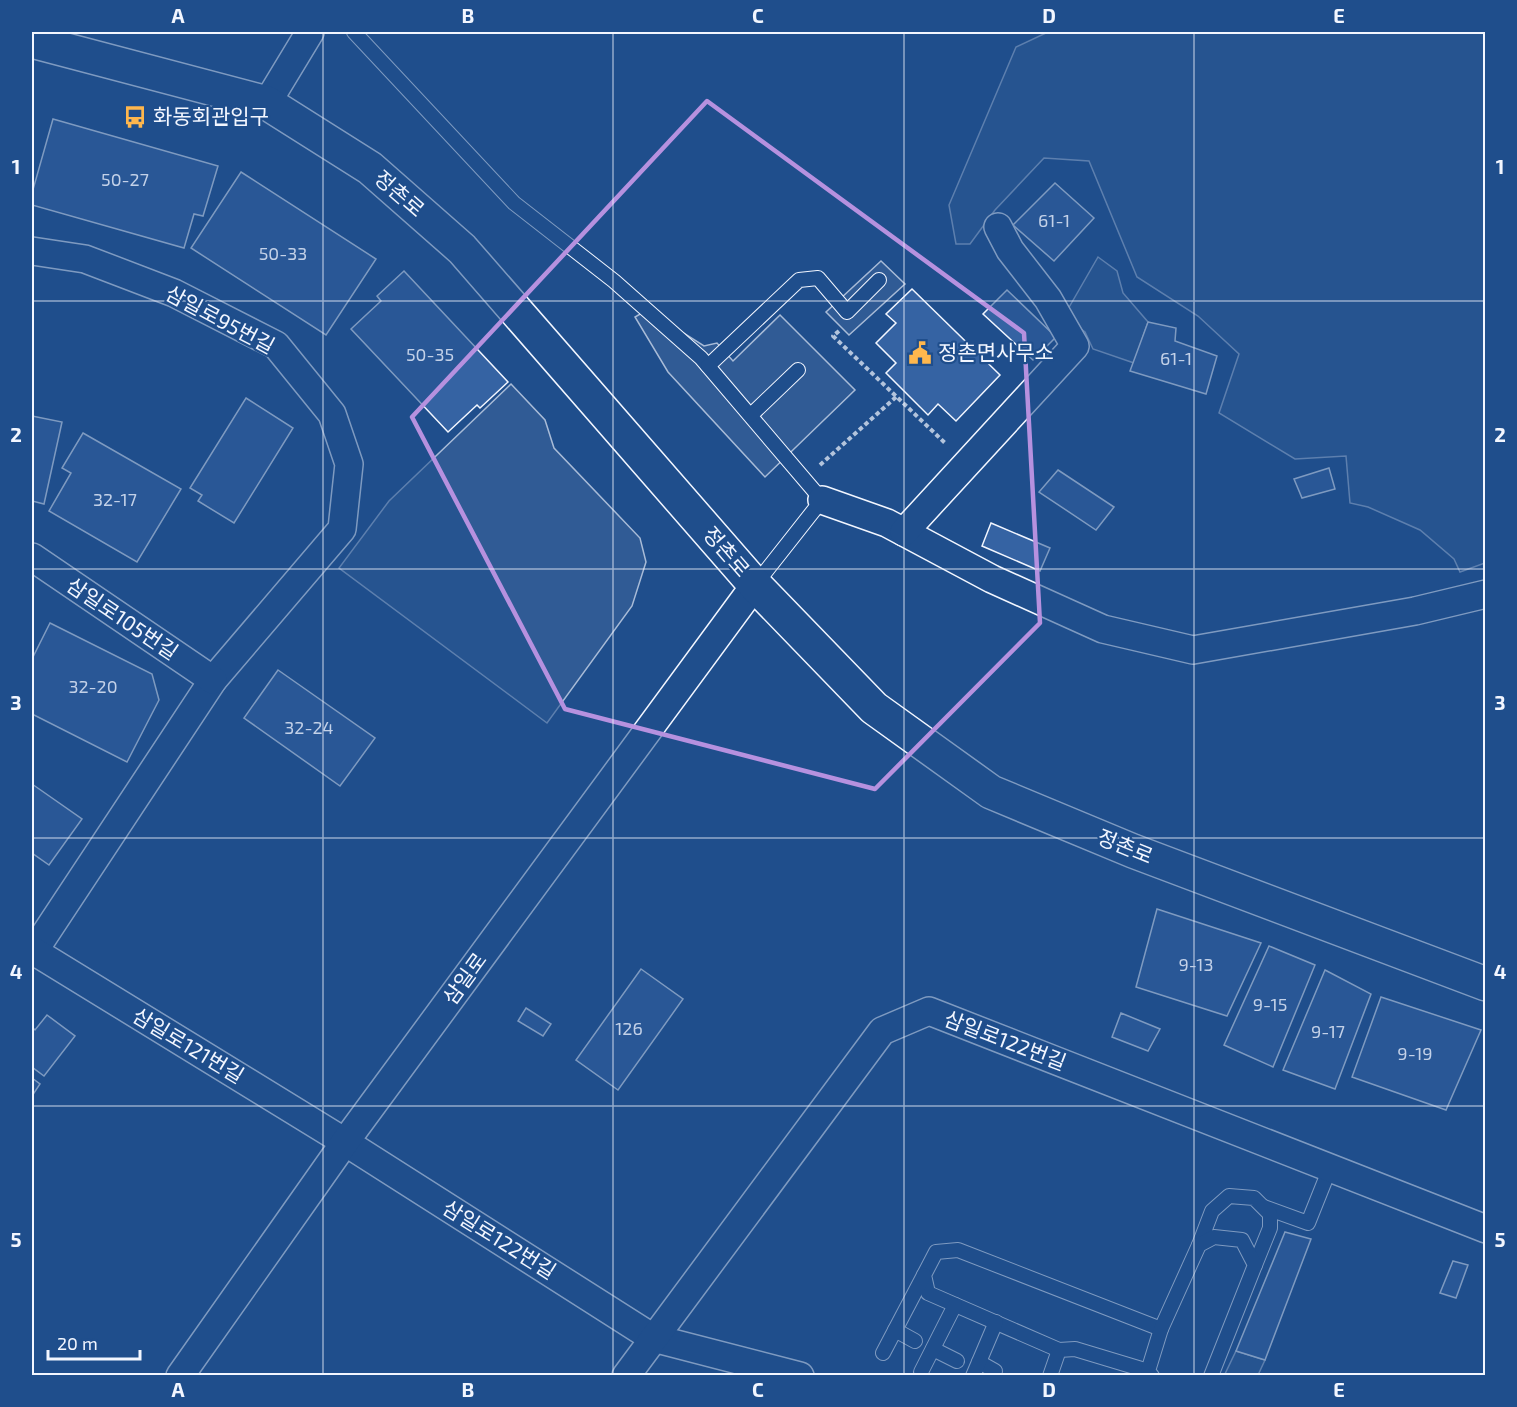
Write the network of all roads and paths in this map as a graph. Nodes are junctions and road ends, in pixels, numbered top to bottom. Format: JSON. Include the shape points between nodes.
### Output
{"nodes":[{"id":1,"x":310,"y":32,"type":"edge"},
{"id":2,"x":354,"y":32,"type":"edge"},
{"id":3,"x":32,"y":41,"type":"edge"},
{"id":4,"x":267,"y":103,"type":"junction"},
{"id":5,"x":998,"y":227,"type":"dead end"},
{"id":6,"x":32,"y":251,"type":"edge"},
{"id":7,"x":879,"y":280,"type":"dead end"},
{"id":8,"x":842,"y":329,"type":"dead end"},
{"id":9,"x":708,"y":366,"type":"junction"},
{"id":10,"x":798,"y":370,"type":"dead end"},
{"id":11,"x":896,"y":397,"type":"junction"},
{"id":12,"x":752,"y":415,"type":"junction"},
{"id":13,"x":983,"y":445,"type":"junction"},
{"id":14,"x":804,"y":478,"type":"junction"},
{"id":15,"x":822,"y":500,"type":"junction"},
{"id":16,"x":904,"y":532,"type":"junction"},
{"id":17,"x":32,"y":557,"type":"edge"},
{"id":18,"x":755,"y":585,"type":"junction"},
{"id":19,"x":1485,"y":594,"type":"edge"},
{"id":20,"x":213,"y":680,"type":"junction"},
{"id":21,"x":32,"y":952,"type":"edge"},
{"id":22,"x":1485,"y":984,"type":"edge"},
{"id":23,"x":345,"y":1142,"type":"junction"},
{"id":24,"x":1330,"y":1168,"type":"junction"},
{"id":25,"x":1264,"y":1207,"type":"junction"},
{"id":26,"x":1485,"y":1229,"type":"edge"},
{"id":27,"x":1199,"y":1245,"type":"junction"},
{"id":28,"x":1255,"y":1265,"type":"junction"},
{"id":29,"x":924,"y":1275,"type":"junction"},
{"id":30,"x":955,"y":1305,"type":"junction"},
{"id":31,"x":996,"y":1322,"type":"junction"},
{"id":32,"x":1161,"y":1329,"type":"junction"},
{"id":33,"x":895,"y":1330,"type":"junction"},
{"id":34,"x":653,"y":1338,"type":"junction"},
{"id":35,"x":915,"y":1341,"type":"dead end"},
{"id":36,"x":933,"y":1349,"type":"junction"},
{"id":37,"x":1059,"y":1350,"type":"junction"},
{"id":38,"x":883,"y":1353,"type":"dead end"},
{"id":39,"x":957,"y":1361,"type":"dead end"},
{"id":40,"x":979,"y":1362,"type":"junction"},
{"id":41,"x":995,"y":1371,"type":"dead end"},
{"id":42,"x":921,"y":1372,"type":"dead end"},
{"id":43,"x":1150,"y":1373,"type":"edge"},
{"id":44,"x":180,"y":1376,"type":"edge"},
{"id":45,"x":626,"y":1376,"type":"edge"},
{"id":46,"x":800,"y":1376,"type":"edge"},
{"id":47,"x":973,"y":1376,"type":"edge"},
{"id":48,"x":1050,"y":1376,"type":"edge"},
{"id":49,"x":1211,"y":1376,"type":"edge"}],
"edges":[{"from":1,"to":4,"type":"street"},
{"from":2,"to":9,"type":"lane","via":[[514,203],[614,281]]},
{"from":3,"to":4,"type":"main road","name":"정촌로"},
{"from":4,"to":18,"type":"main road","name":"정촌로","via":[[370,168],[462,249]]},
{"from":5,"to":13,"type":"street","via":[[1075,346]]},
{"from":6,"to":20,"type":"street","name":"삼일로95번길","via":[[85,259],[174,293],[276,345],[332,414],[349,464],[342,529]]},
{"from":7,"to":9,"type":"lane","via":[[847,312],[818,278],[799,280]]},
{"from":8,"to":11,"type":"path","via":[[833,336]]},
{"from":9,"to":12,"type":"lane"},
{"from":10,"to":12,"type":"lane"},
{"from":11,"to":13,"type":"path","via":[[944,444],[963,426]]},
{"from":11,"to":14,"type":"path"},
{"from":12,"to":14,"type":"lane"},
{"from":13,"to":16,"type":"street"},
{"from":14,"to":15,"type":"lane"},
{"from":15,"to":16,"type":"street"},
{"from":15,"to":18,"type":"lane"},
{"from":16,"to":19,"type":"street","via":[[992,579],[1102,629],[1193,650],[1415,611]]},
{"from":17,"to":20,"type":"street","name":"삼일로105번길"},
{"from":18,"to":22,"type":"main road","name":"정촌로","via":[[874,708],[992,792],[1133,851]]},
{"from":18,"to":23,"type":"street","name":"삼일로"},
{"from":20,"to":21,"type":"street"},
{"from":21,"to":23,"type":"street","name":"삼일로121번길"},
{"from":23,"to":34,"type":"street","name":"삼일로122번길"},
{"from":23,"to":44,"type":"street","name":"삼일로"},
{"from":24,"to":25,"type":"lane","via":[[1308,1223]]},
{"from":24,"to":26,"type":"street","name":"삼일로122번길"},
{"from":24,"to":34,"type":"street","name":"삼일로122번길","via":[[929,1011],[882,1031]]},
{"from":25,"to":27,"type":"lane","via":[[1254,1197],[1229,1196],[1212,1211]]},
{"from":25,"to":28,"type":"lane","via":[[1270,1214],[1270,1228]]},
{"from":27,"to":28,"type":"lane","via":[[1214,1237],[1242,1240]]},
{"from":27,"to":32,"type":"lane"},
{"from":28,"to":49,"type":"lane"},
{"from":29,"to":30,"type":"lane","via":[[928,1293]]},
{"from":29,"to":32,"type":"lane","via":[[936,1252],[958,1250]]},
{"from":29,"to":33,"type":"lane"},
{"from":30,"to":31,"type":"lane"},
{"from":30,"to":36,"type":"lane"},
{"from":31,"to":37,"type":"lane"},
{"from":31,"to":40,"type":"lane"},
{"from":32,"to":43,"type":"lane"},
{"from":33,"to":35,"type":"lane"},
{"from":33,"to":38,"type":"lane"},
{"from":34,"to":45,"type":"street"},
{"from":34,"to":46,"type":"street","name":"삼일로122번길"},
{"from":36,"to":39,"type":"lane"},
{"from":36,"to":42,"type":"lane"},
{"from":37,"to":43,"type":"lane","via":[[1075,1349]]},
{"from":37,"to":48,"type":"lane"},
{"from":40,"to":41,"type":"lane"},
{"from":40,"to":47,"type":"lane"}]}
